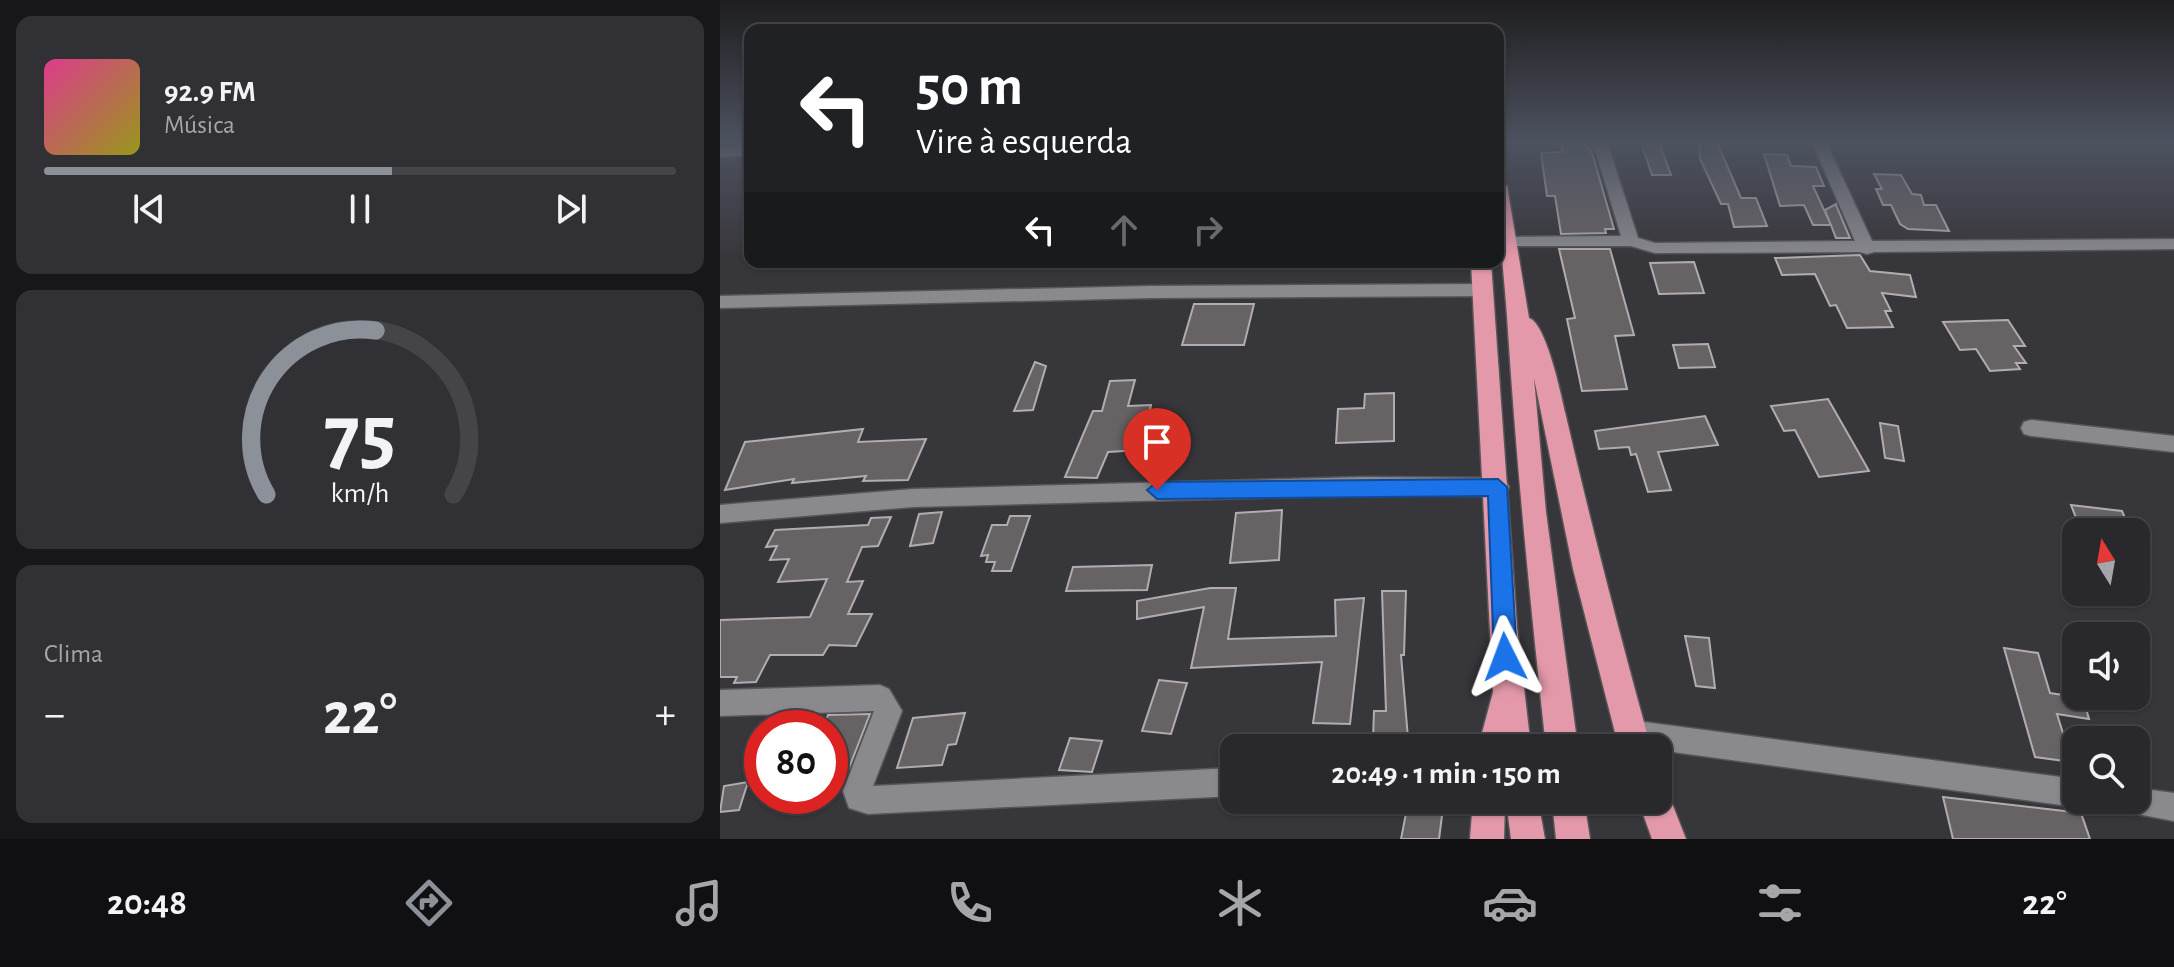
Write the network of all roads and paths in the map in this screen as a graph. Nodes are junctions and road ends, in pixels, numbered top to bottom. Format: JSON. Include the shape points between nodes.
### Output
{"nodes":[{"id":1,"x":1612,"y":181,"type":"edge"},
{"id":2,"x":1837,"y":181,"type":"edge"},
{"id":3,"x":1504,"y":223,"type":"edge"},
{"id":4,"x":1631,"y":241,"type":"junction"},
{"id":5,"x":1507,"y":242,"type":"junction"},
{"id":6,"x":2174,"y":244,"type":"edge"},
{"id":7,"x":1867,"y":249,"type":"junction"},
{"id":8,"x":1482,"y":268,"type":"edge"},
{"id":9,"x":1484,"y":290,"type":"junction"},
{"id":10,"x":1516,"y":292,"type":"junction"},
{"id":11,"x":720,"y":302,"type":"edge"},
{"id":12,"x":2031,"y":428,"type":"dead end"},
{"id":13,"x":2174,"y":444,"type":"edge"},
{"id":14,"x":1498,"y":487,"type":"junction"},
{"id":15,"x":720,"y":514,"type":"edge"},
{"id":16,"x":1507,"y":685,"type":"junction"},
{"id":17,"x":720,"y":703,"type":"edge"},
{"id":18,"x":1497,"y":734,"type":"edge"},
{"id":19,"x":1513,"y":734,"type":"edge"},
{"id":20,"x":1560,"y":734,"type":"edge"},
{"id":21,"x":1630,"y":734,"type":"edge"},
{"id":22,"x":1672,"y":745,"type":"edge"},
{"id":23,"x":1220,"y":783,"type":"edge"},
{"id":24,"x":2062,"y":791,"type":"edge"},
{"id":25,"x":2150,"y":804,"type":"edge"},
{"id":26,"x":2174,"y":807,"type":"edge"},
{"id":27,"x":1488,"y":814,"type":"edge"},
{"id":28,"x":1524,"y":814,"type":"edge"},
{"id":29,"x":1570,"y":814,"type":"edge"},
{"id":30,"x":1659,"y":814,"type":"edge"},
{"id":31,"x":1487,"y":839,"type":"edge"},
{"id":32,"x":1528,"y":839,"type":"edge"},
{"id":33,"x":1573,"y":839,"type":"edge"},
{"id":34,"x":1669,"y":839,"type":"edge"}],
"edges":[{"from":1,"to":4,"type":"street"},
{"from":2,"to":7,"type":"street"},
{"from":3,"to":5,"type":"highway"},
{"from":4,"to":5,"type":"street"},
{"from":4,"to":7,"type":"street","via":[[1655,248]]},
{"from":5,"to":10,"type":"highway"},
{"from":6,"to":7,"type":"street"},
{"from":8,"to":9,"type":"highway"},
{"from":9,"to":11,"type":"street"},
{"from":9,"to":14,"type":"highway"},
{"from":10,"to":20,"type":"highway","via":[[1533,512]]},
{"from":10,"to":21,"type":"highway","via":[[1545,375],[1587,569]]},
{"from":12,"to":13,"type":"street"},
{"from":14,"to":15,"type":"street","via":[[913,498]]},
{"from":14,"to":16,"type":"highway"},
{"from":16,"to":18,"type":"highway"},
{"from":16,"to":19,"type":"highway"},
{"from":17,"to":23,"type":"street","via":[[880,698],[889,711],[857,791],[859,798],[868,800]]},
{"from":22,"to":24,"type":"street"},
{"from":25,"to":26,"type":"street"},
{"from":27,"to":31,"type":"highway"},
{"from":28,"to":32,"type":"highway"},
{"from":29,"to":33,"type":"highway"},
{"from":30,"to":34,"type":"highway"}]}
